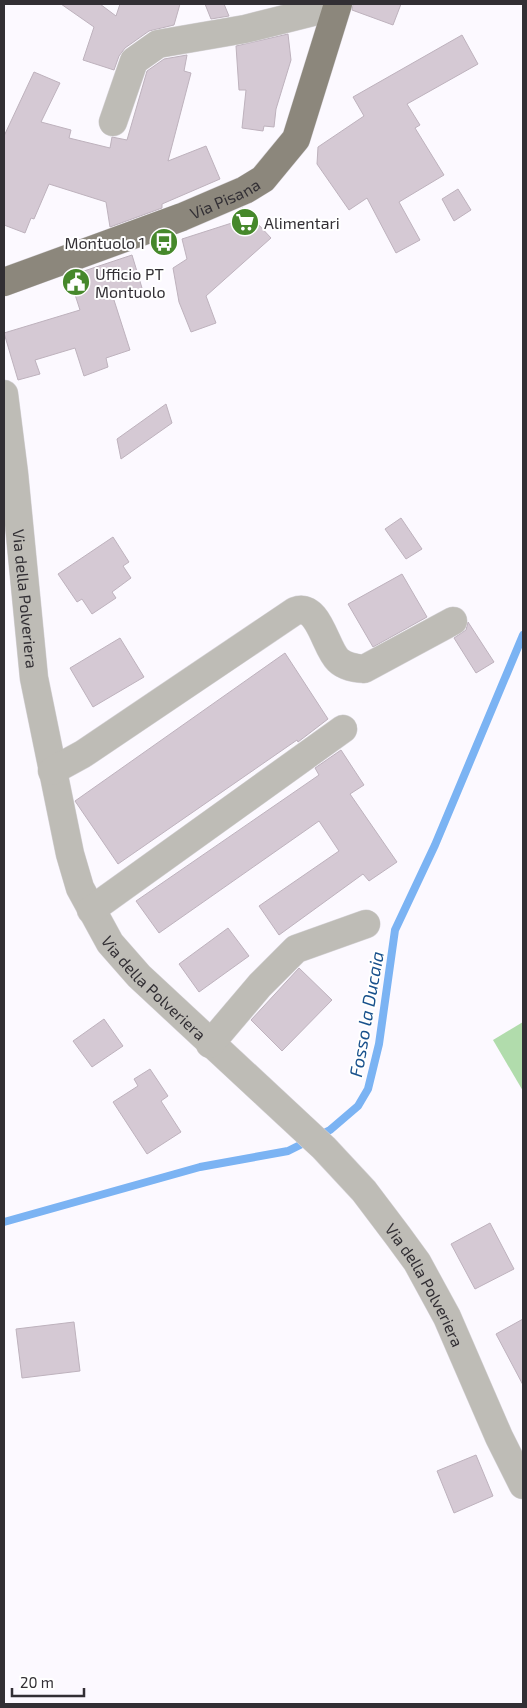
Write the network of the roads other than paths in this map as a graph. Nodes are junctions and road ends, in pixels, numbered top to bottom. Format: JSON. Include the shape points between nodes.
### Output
{"nodes":[{"id":1,"x":337,"y":5,"type":"edge"},
{"id":2,"x":113,"y":122,"type":"dead end"},
{"id":3,"x":4,"y":282,"type":"edge"},
{"id":4,"x":4,"y":394,"type":"edge"},
{"id":5,"x":453,"y":621,"type":"dead end"},
{"id":6,"x":343,"y":729,"type":"dead end"},
{"id":7,"x":52,"y":771,"type":"junction"},
{"id":8,"x":92,"y":910,"type":"junction"},
{"id":9,"x":366,"y":924,"type":"dead end"},
{"id":10,"x":210,"y":1044,"type":"junction"},
{"id":11,"x":523,"y":1485,"type":"edge"}],
"edges":[{"from":1,"to":2,"type":"street","via":[[245,29],[158,44],[134,61]]},
{"from":1,"to":3,"type":"main road","name":"Via Pisana","via":[[296,138],[262,179],[245,190],[182,217]]},
{"from":4,"to":7,"type":"street","name":"Via della Polveriera","via":[[34,678]]},
{"from":5,"to":7,"type":"street","via":[[364,669],[352,668],[338,660],[320,625],[309,611],[301,608],[83,754]]},
{"from":6,"to":8,"type":"street"},
{"from":7,"to":8,"type":"street","name":"Via della Polveriera","via":[[70,854],[80,888]]},
{"from":8,"to":10,"type":"street","name":"Via della Polveriera","via":[[110,943]]},
{"from":9,"to":10,"type":"street","via":[[296,949],[260,985]]},
{"from":10,"to":11,"type":"street","name":"Via della Polveriera","via":[[324,1148],[364,1191],[417,1262],[447,1317]]}]}
